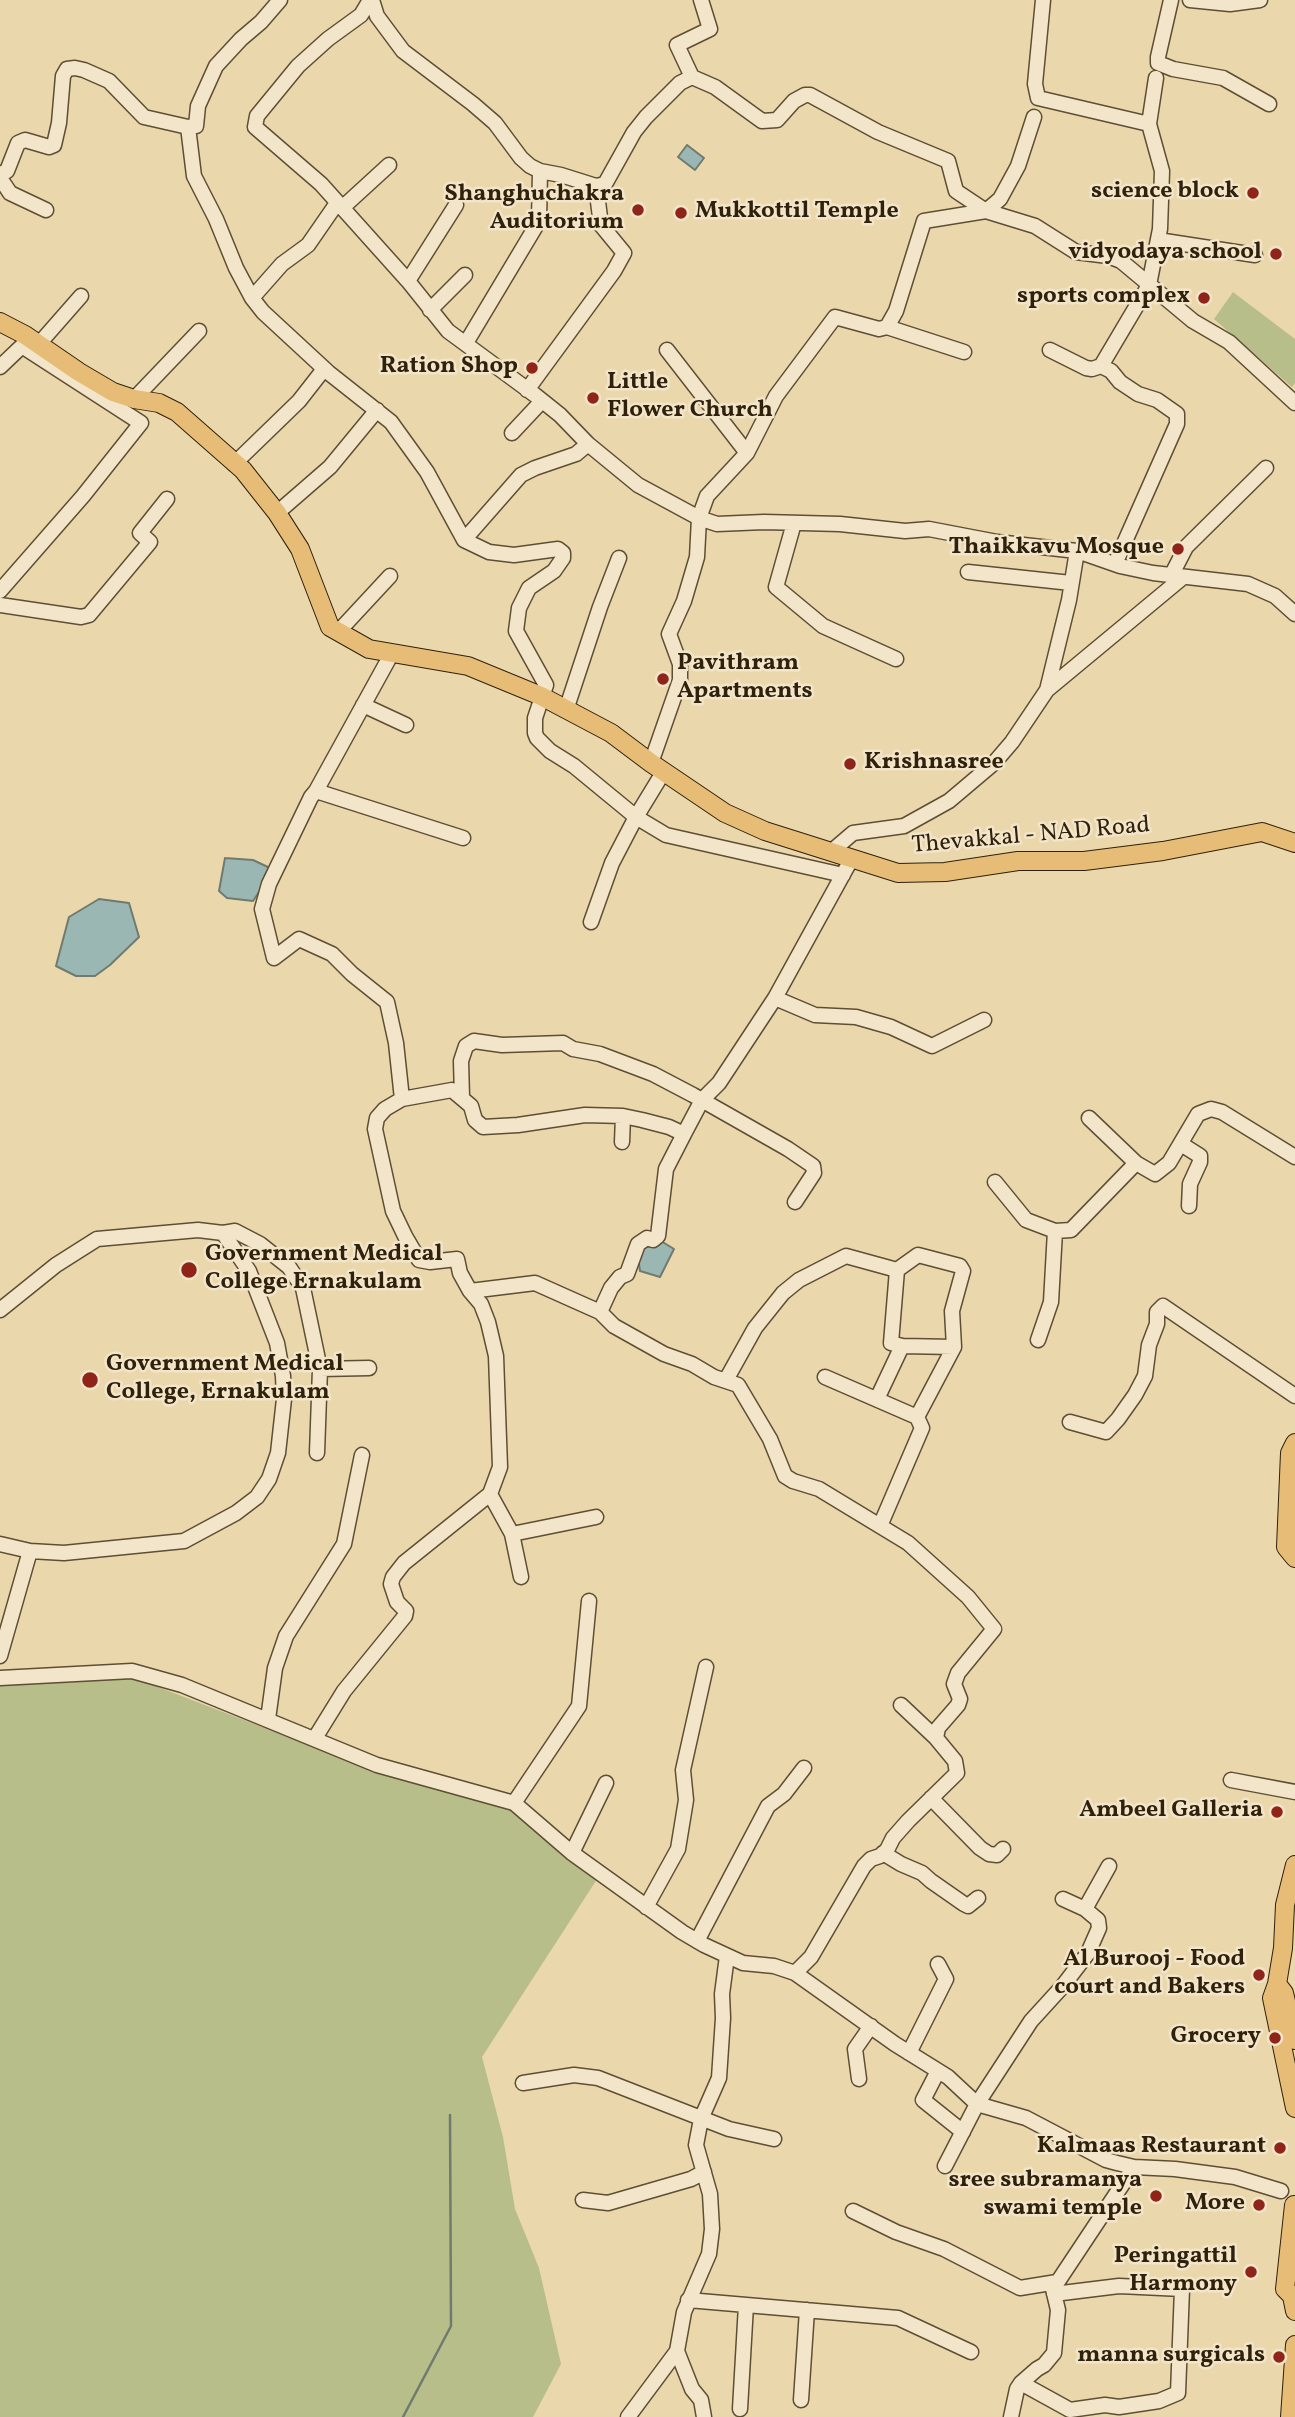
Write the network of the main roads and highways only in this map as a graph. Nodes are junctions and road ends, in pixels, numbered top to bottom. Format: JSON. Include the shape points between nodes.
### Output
{"nodes":[{"id":1,"x":0,"y":321,"type":"edge"},
{"id":2,"x":1295,"y":844,"type":"edge"},
{"id":3,"x":1295,"y":1443,"type":"edge"},
{"id":4,"x":1295,"y":1558,"type":"edge"},
{"id":5,"x":1295,"y":1864,"type":"edge"},
{"id":6,"x":1289,"y":1950,"type":"edge"},
{"id":7,"x":1277,"y":1984,"type":"junction"},
{"id":8,"x":1295,"y":2040,"type":"edge"},
{"id":9,"x":1295,"y":2108,"type":"edge"},
{"id":10,"x":1292,"y":2197,"type":"edge"},
{"id":11,"x":1294,"y":2300,"type":"edge"},
{"id":12,"x":1295,"y":2345,"type":"edge"},
{"id":13,"x":1290,"y":2417,"type":"edge"}],
"edges":[{"from":1,"to":2,"type":"main road","name":"Thevakkal - NAD Road","via":[[113,392],[159,402],[177,412],[243,470],[300,549],[330,627],[369,649],[468,666],[541,696],[611,733],[725,813],[765,831],[898,873],[945,872],[1018,861],[1084,861],[1262,832]]},
{"from":3,"to":4,"type":"main road","via":[[1290,1453],[1286,1547]]},
{"from":5,"to":6,"type":"main road","via":[[1285,1905]]},
{"from":6,"to":7,"type":"main road"},
{"from":7,"to":8,"type":"main road","via":[[1284,1993]]},
{"from":7,"to":9,"type":"main road","via":[[1272,1998]]},
{"from":10,"to":11,"type":"main road","via":[[1285,2289]]},
{"from":12,"to":13,"type":"main road"}]}
